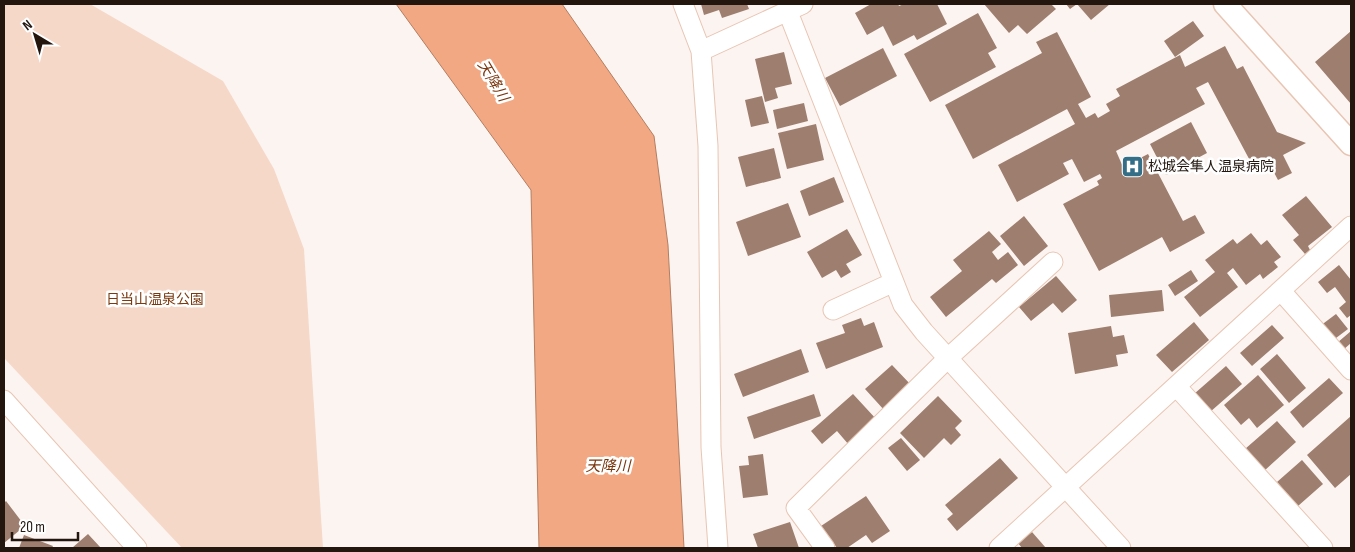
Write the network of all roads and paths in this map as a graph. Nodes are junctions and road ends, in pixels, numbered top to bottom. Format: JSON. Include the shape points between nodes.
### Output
{"nodes":[{"id":1,"x":683,"y":4,"type":"edge"},
{"id":2,"x":1225,"y":4,"type":"edge"},
{"id":3,"x":795,"y":8,"type":"edge"},
{"id":4,"x":701,"y":51,"type":"junction"},
{"id":5,"x":1351,"y":144,"type":"edge"},
{"id":6,"x":1351,"y":226,"type":"edge"},
{"id":7,"x":1053,"y":262,"type":"dead end"},
{"id":8,"x":894,"y":282,"type":"junction"},
{"id":9,"x":1281,"y":290,"type":"junction"},
{"id":10,"x":832,"y":310,"type":"dead end"},
{"id":11,"x":948,"y":358,"type":"junction"},
{"id":12,"x":1351,"y":370,"type":"edge"},
{"id":13,"x":1176,"y":386,"type":"junction"},
{"id":14,"x":4,"y":400,"type":"edge"},
{"id":15,"x":1064,"y":487,"type":"junction"},
{"id":16,"x":1003,"y":547,"type":"edge"},
{"id":17,"x":137,"y":548,"type":"edge"},
{"id":18,"x":718,"y":548,"type":"edge"},
{"id":19,"x":825,"y":548,"type":"edge"},
{"id":20,"x":1121,"y":548,"type":"edge"},
{"id":21,"x":1323,"y":548,"type":"edge"}],
"edges":[{"from":1,"to":4,"type":"street"},
{"from":2,"to":5,"type":"street"},
{"from":3,"to":4,"type":"street"},
{"from":3,"to":8,"type":"street"},
{"from":4,"to":18,"type":"street","via":[[708,146],[711,447]]},
{"from":6,"to":9,"type":"street"},
{"from":7,"to":11,"type":"street"},
{"from":8,"to":10,"type":"street"},
{"from":8,"to":11,"type":"street","via":[[903,305]]},
{"from":9,"to":12,"type":"street"},
{"from":9,"to":13,"type":"street"},
{"from":11,"to":15,"type":"street"},
{"from":11,"to":19,"type":"street","via":[[796,508]]},
{"from":13,"to":15,"type":"street"},
{"from":13,"to":21,"type":"street"},
{"from":14,"to":17,"type":"street"},
{"from":15,"to":16,"type":"street"},
{"from":15,"to":20,"type":"street"}]}
